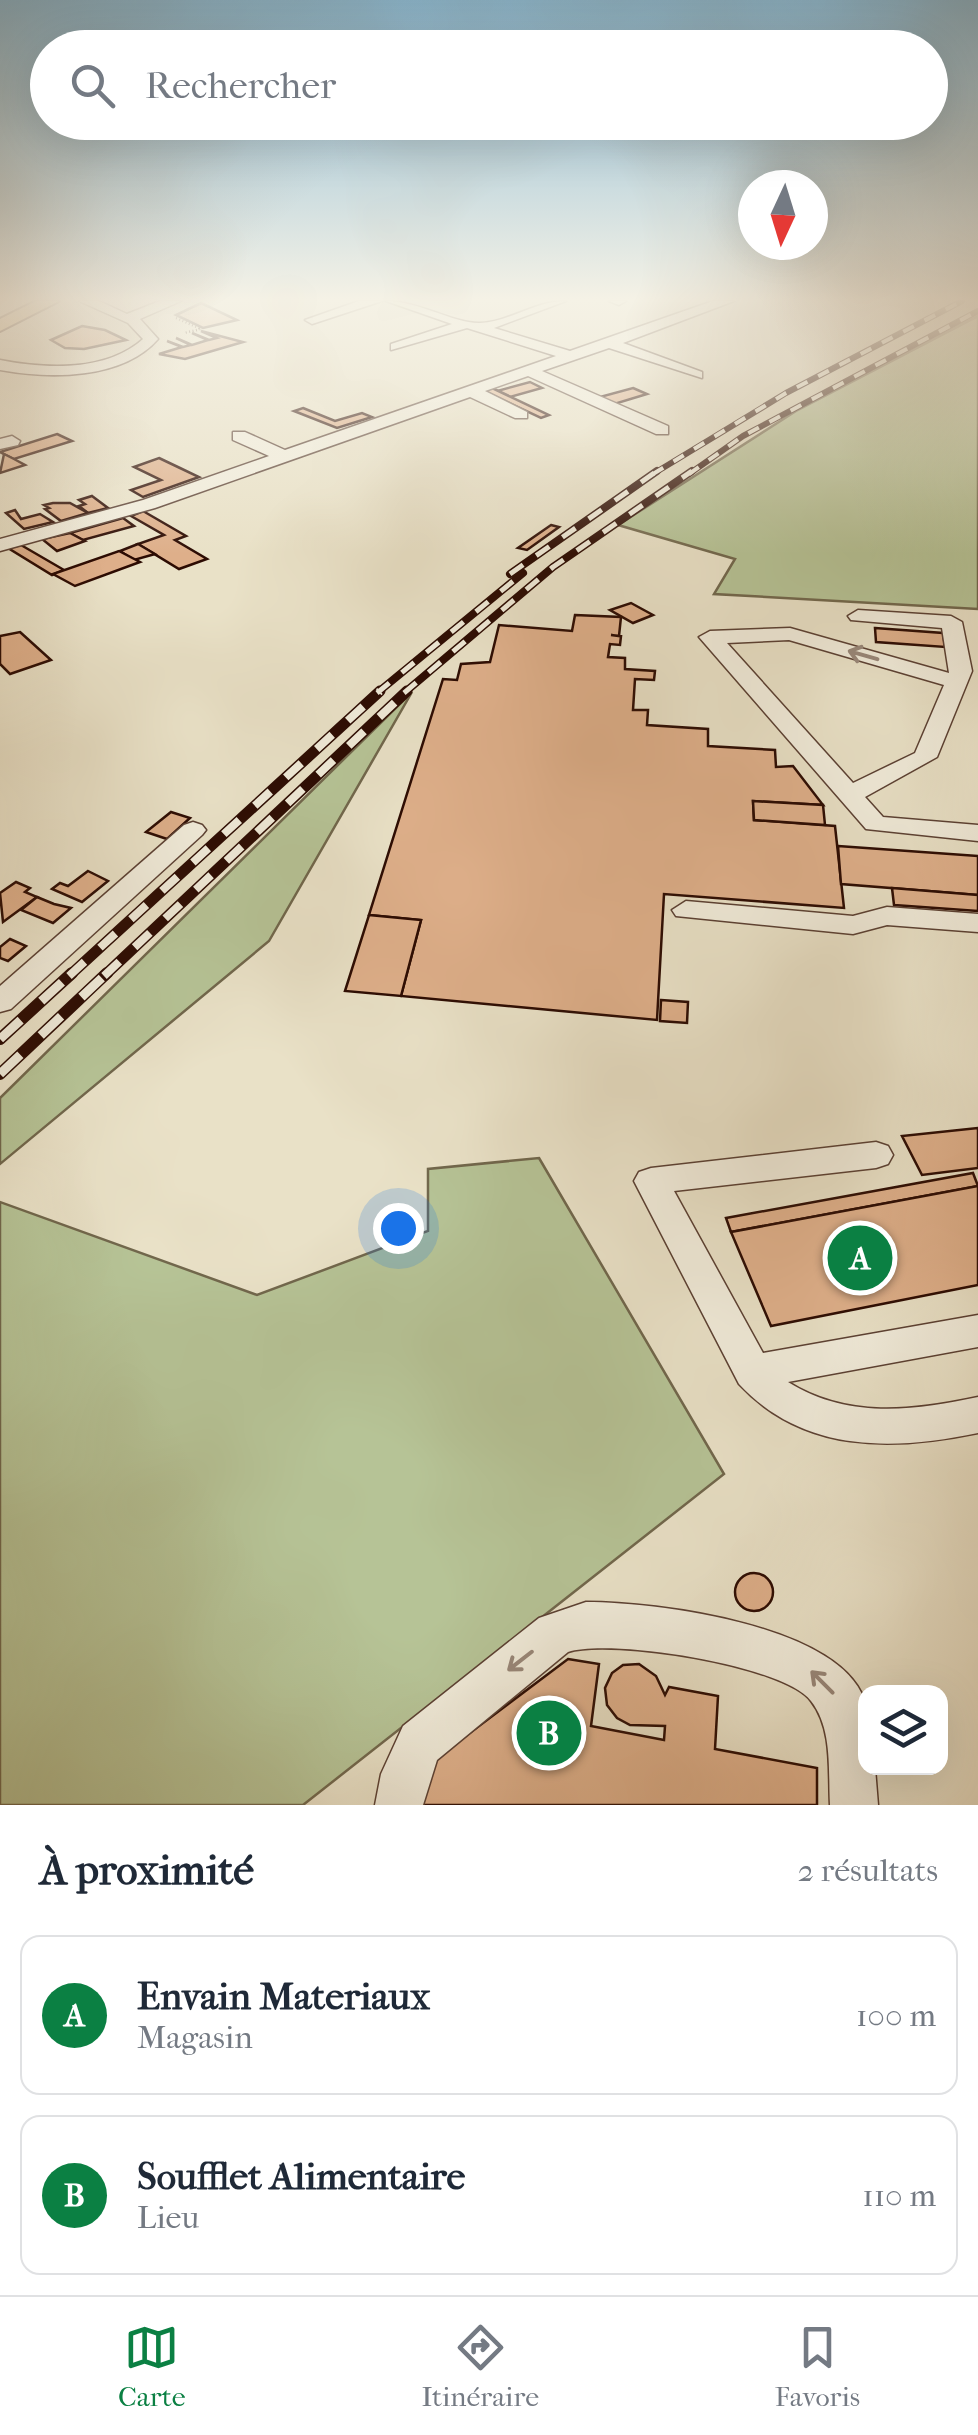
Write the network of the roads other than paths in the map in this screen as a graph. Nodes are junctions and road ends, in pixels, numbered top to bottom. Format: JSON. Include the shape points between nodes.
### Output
{"nodes":[{"id":1,"x":485,"y":385,"type":"edge"},
{"id":2,"x":560,"y":385,"type":"edge"},
{"id":3,"x":470,"y":390,"type":"junction"},
{"id":4,"x":521,"y":416,"type":"dead end"},
{"id":5,"x":662,"y":430,"type":"dead end"},
{"id":6,"x":239,"y":436,"type":"dead end"},
{"id":7,"x":284,"y":456,"type":"junction"},
{"id":8,"x":0,"y":545,"type":"edge"},
{"id":9,"x":858,"y":616,"type":"dead end"},
{"id":10,"x":957,"y":682,"type":"junction"},
{"id":11,"x":849,"y":796,"type":"junction"},
{"id":12,"x":193,"y":830,"type":"dead end"},
{"id":13,"x":978,"y":833,"type":"edge"},
{"id":14,"x":686,"y":910,"type":"dead end"},
{"id":15,"x":978,"y":923,"type":"edge"},
{"id":16,"x":0,"y":1002,"type":"edge"},
{"id":17,"x":876,"y":1155,"type":"dead end"},
{"id":18,"x":978,"y":1332,"type":"edge"},
{"id":19,"x":753,"y":1372,"type":"junction"},
{"id":20,"x":978,"y":1415,"type":"edge"},
{"id":21,"x":399,"y":1805,"type":"edge"},
{"id":22,"x":854,"y":1805,"type":"edge"}],
"edges":[{"from":1,"to":3,"type":"street"},
{"from":2,"to":5,"type":"street"},
{"from":3,"to":4,"type":"street"},
{"from":3,"to":7,"type":"street"},
{"from":6,"to":7,"type":"street"},
{"from":7,"to":8,"type":"street","via":[[113,516]]},
{"from":9,"to":10,"type":"street","via":[[950,622],[962,662]]},
{"from":10,"to":11,"type":"street","via":[[926,757]]},
{"from":10,"to":11,"type":"street","one_way":true,"via":[[790,634],[710,636]]},
{"from":11,"to":13,"type":"street","via":[[874,824]]},
{"from":12,"to":16,"type":"street"},
{"from":14,"to":15,"type":"street","via":[[852,925],[887,916]]},
{"from":17,"to":19,"type":"street","via":[[651,1180]]},
{"from":18,"to":19,"type":"street"},
{"from":19,"to":20,"type":"street","via":[[793,1409],[868,1428],[933,1426]]},
{"from":22,"to":21,"type":"street","one_way":true,"via":[[848,1719],[826,1682],[771,1652],[604,1622],[555,1634],[432,1731],[412,1757]]}]}
